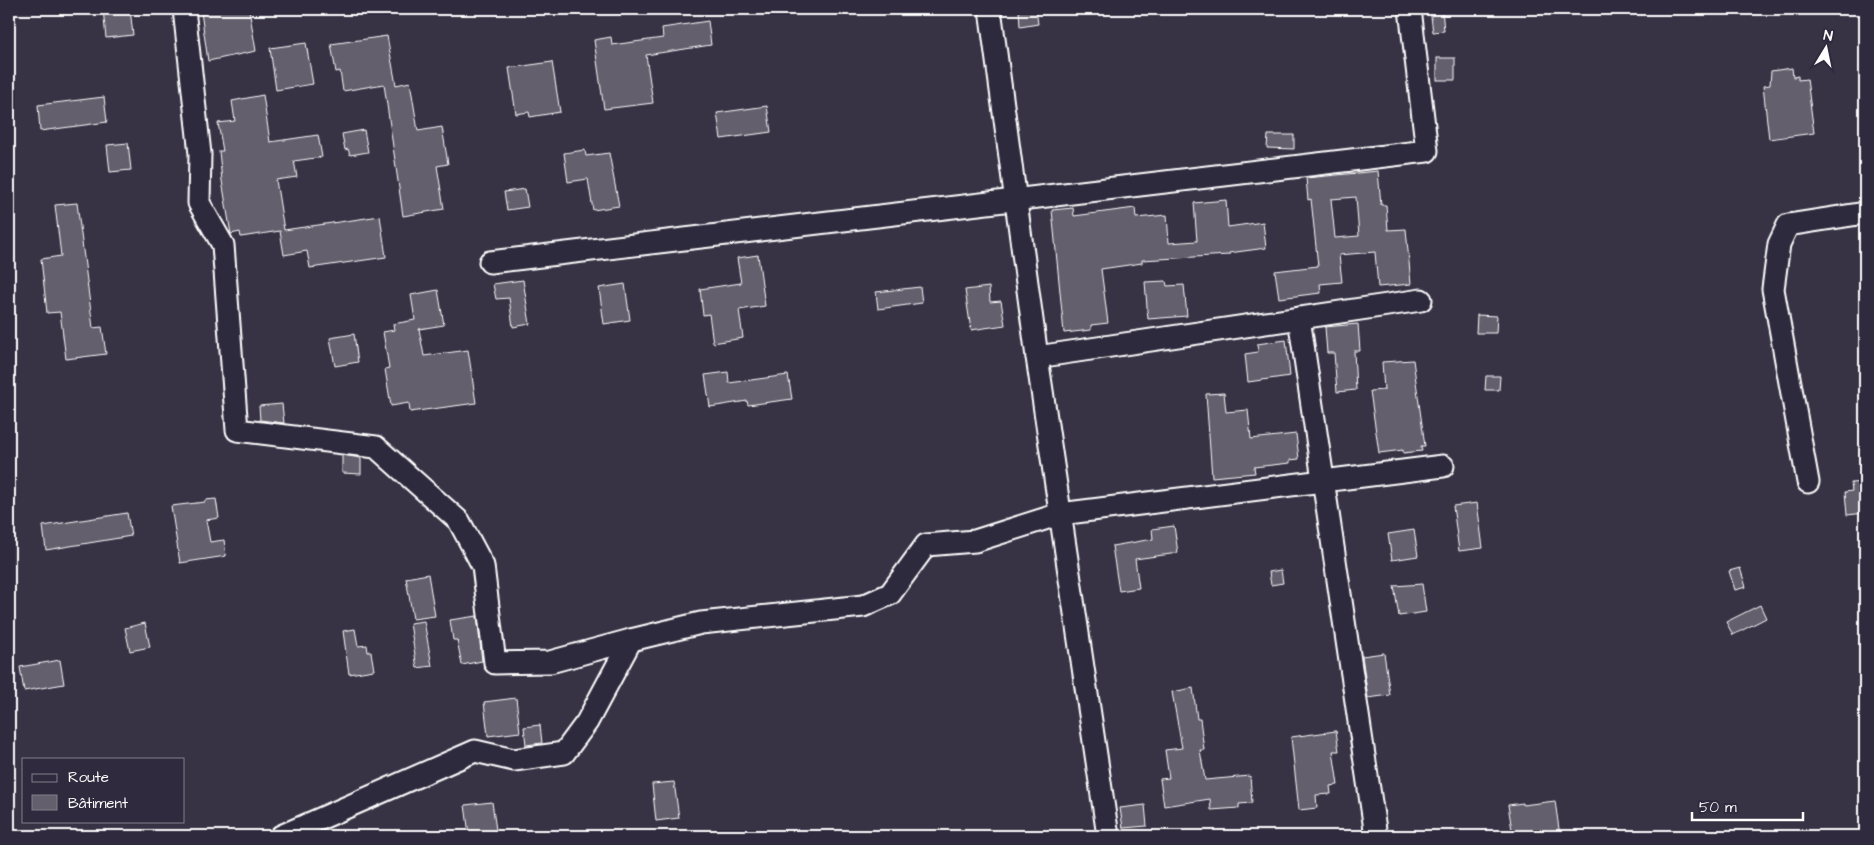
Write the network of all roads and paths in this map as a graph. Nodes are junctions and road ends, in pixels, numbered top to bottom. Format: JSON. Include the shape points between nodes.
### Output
{"nodes":[{"id":1,"x":184,"y":9,"type":"edge"},
{"id":2,"x":990,"y":9,"type":"edge"},
{"id":3,"x":1410,"y":9,"type":"edge"},
{"id":4,"x":1016,"y":200,"type":"junction"},
{"id":5,"x":1865,"y":213,"type":"edge"},
{"id":6,"x":490,"y":262,"type":"dead end"},
{"id":7,"x":1421,"y":300,"type":"dead end"},
{"id":8,"x":1299,"y":318,"type":"junction"},
{"id":9,"x":1037,"y":357,"type":"junction"},
{"id":10,"x":1444,"y":466,"type":"dead end"},
{"id":11,"x":1322,"y":481,"type":"junction"},
{"id":12,"x":1808,"y":482,"type":"dead end"},
{"id":13,"x":1060,"y":514,"type":"junction"},
{"id":14,"x":631,"y":640,"type":"junction"},
{"id":15,"x":281,"y":836,"type":"edge"},
{"id":16,"x":1108,"y":836,"type":"edge"},
{"id":17,"x":1376,"y":836,"type":"edge"}],
"edges":[{"from":1,"to":14,"type":"street","via":[[200,154],[199,204],[223,245],[237,430],[376,447],[459,521],[482,566],[495,663],[550,662]]},
{"from":2,"to":4,"type":"street"},
{"from":3,"to":4,"type":"street","via":[[1427,151]]},
{"from":4,"to":6,"type":"street"},
{"from":4,"to":9,"type":"street"},
{"from":5,"to":12,"type":"street","via":[[1788,225],[1779,244],[1773,289]]},
{"from":7,"to":8,"type":"street"},
{"from":8,"to":9,"type":"street"},
{"from":8,"to":11,"type":"street"},
{"from":9,"to":13,"type":"street"},
{"from":10,"to":11,"type":"street"},
{"from":11,"to":13,"type":"street"},
{"from":11,"to":17,"type":"street"},
{"from":13,"to":14,"type":"street","via":[[974,541],[926,545],[890,594],[862,606],[701,623]]},
{"from":13,"to":16,"type":"street"},
{"from":14,"to":15,"type":"street","via":[[587,722],[564,753],[514,760],[475,751]]}]}
